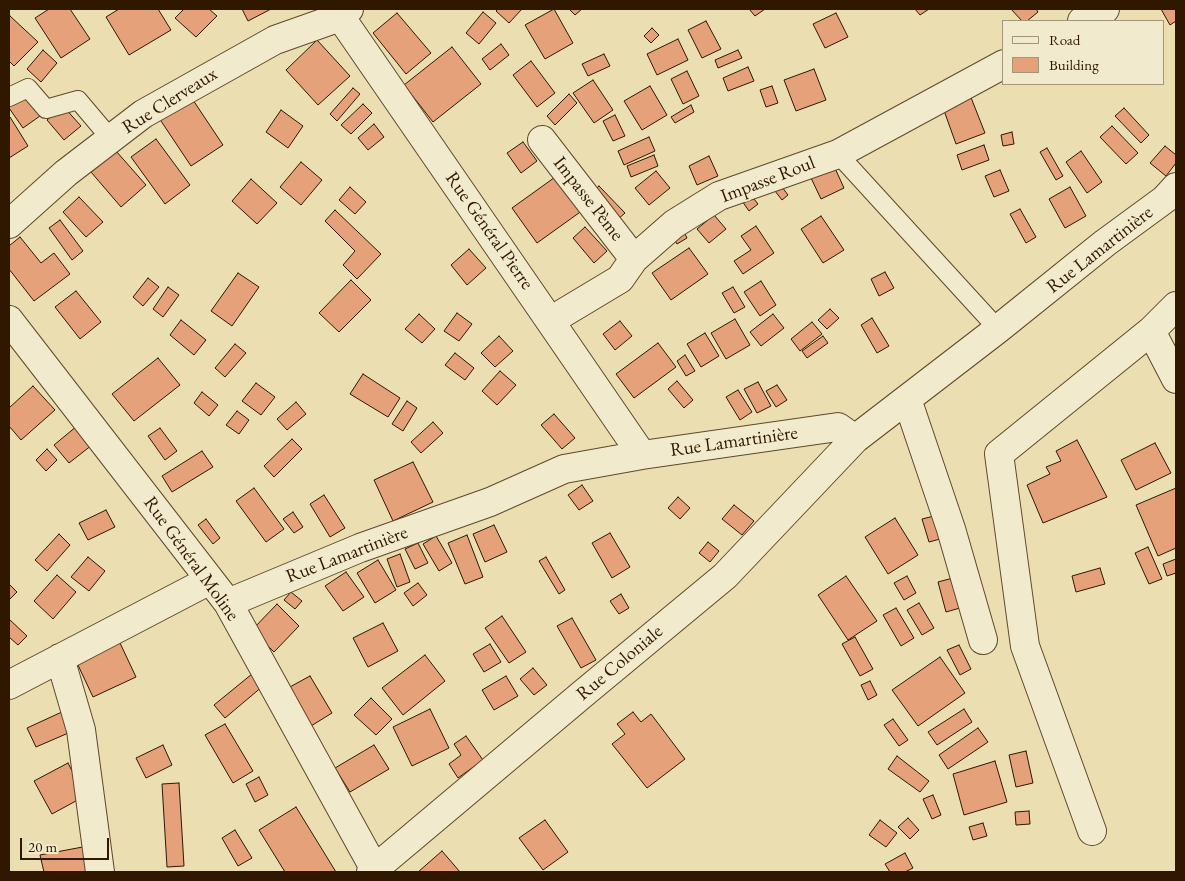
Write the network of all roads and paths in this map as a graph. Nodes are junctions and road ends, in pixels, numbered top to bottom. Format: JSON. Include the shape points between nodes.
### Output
{"nodes":[{"id":1,"x":1105,"y":9,"type":"edge"},
{"id":2,"x":341,"y":12,"type":"edge"},
{"id":3,"x":1084,"y":20,"type":"edge"},
{"id":4,"x":1002,"y":65,"type":"edge"},
{"id":5,"x":9,"y":97,"type":"edge"},
{"id":6,"x":111,"y":139,"type":"junction"},
{"id":7,"x":542,"y":140,"type":"dead end"},
{"id":8,"x":838,"y":154,"type":"junction"},
{"id":9,"x":1176,"y":187,"type":"edge"},
{"id":10,"x":9,"y":224,"type":"edge"},
{"id":11,"x":634,"y":259,"type":"junction"},
{"id":12,"x":1176,"y":306,"type":"edge"},
{"id":13,"x":9,"y":320,"type":"edge"},
{"id":14,"x":550,"y":321,"type":"junction"},
{"id":15,"x":998,"y":329,"type":"junction"},
{"id":16,"x":1151,"y":331,"type":"junction"},
{"id":17,"x":1176,"y":379,"type":"edge"},
{"id":18,"x":907,"y":399,"type":"junction"},
{"id":19,"x":855,"y":439,"type":"junction"},
{"id":20,"x":642,"y":455,"type":"junction"},
{"id":21,"x":210,"y":580,"type":"junction"},
{"id":22,"x":228,"y":603,"type":"junction"},
{"id":23,"x":983,"y":640,"type":"dead end"},
{"id":24,"x":60,"y":658,"type":"junction"},
{"id":25,"x":9,"y":685,"type":"edge"},
{"id":26,"x":1092,"y":831,"type":"dead end"},
{"id":27,"x":373,"y":870,"type":"edge"},
{"id":28,"x":100,"y":872,"type":"edge"}],
"edges":[{"from":1,"to":3,"type":"street"},
{"from":2,"to":6,"type":"street","name":"Rue Clerveaux","via":[[275,40],[143,114]]},
{"from":2,"to":14,"type":"street","name":"Rue Général Pierre"},
{"from":4,"to":8,"type":"street","name":"Impasse Roul"},
{"from":5,"to":6,"type":"lane","via":[[28,88],[46,109],[78,100]]},
{"from":6,"to":10,"type":"street","name":"Rue Clerveaux","via":[[66,173]]},
{"from":7,"to":11,"type":"street","name":"Impasse Pème"},
{"from":8,"to":11,"type":"street","name":"Impasse Roul","via":[[719,196],[674,224]]},
{"from":8,"to":15,"type":"lane"},
{"from":9,"to":15,"type":"street","name":"Rue Lamartinière","via":[[1165,200],[1105,243]]},
{"from":11,"to":14,"type":"street","name":"Impasse Roul","via":[[620,278]]},
{"from":12,"to":16,"type":"street"},
{"from":13,"to":21,"type":"street","name":"Rue Général Moline"},
{"from":14,"to":20,"type":"street","name":"Rue Général Pierre"},
{"from":15,"to":18,"type":"street","name":"Rue Lamartinière"},
{"from":16,"to":17,"type":"street"},
{"from":16,"to":26,"type":"street","via":[[999,454],[1025,646]]},
{"from":18,"to":19,"type":"street","name":"Rue Lamartinière"},
{"from":18,"to":23,"type":"street","via":[[951,529]]},
{"from":19,"to":20,"type":"street","name":"Rue Lamartinière","via":[[838,427]]},
{"from":19,"to":27,"type":"street","name":"Rue Coloniale","via":[[725,576]]},
{"from":20,"to":22,"type":"street","name":"Rue Lamartinière","via":[[564,468],[490,502],[360,548]]},
{"from":21,"to":22,"type":"street","name":"Rue Général Moline"},
{"from":21,"to":24,"type":"street"},
{"from":22,"to":27,"type":"street","name":"Rue Général Moline"},
{"from":24,"to":25,"type":"street"},
{"from":24,"to":28,"type":"street","via":[[80,730]]}]}
